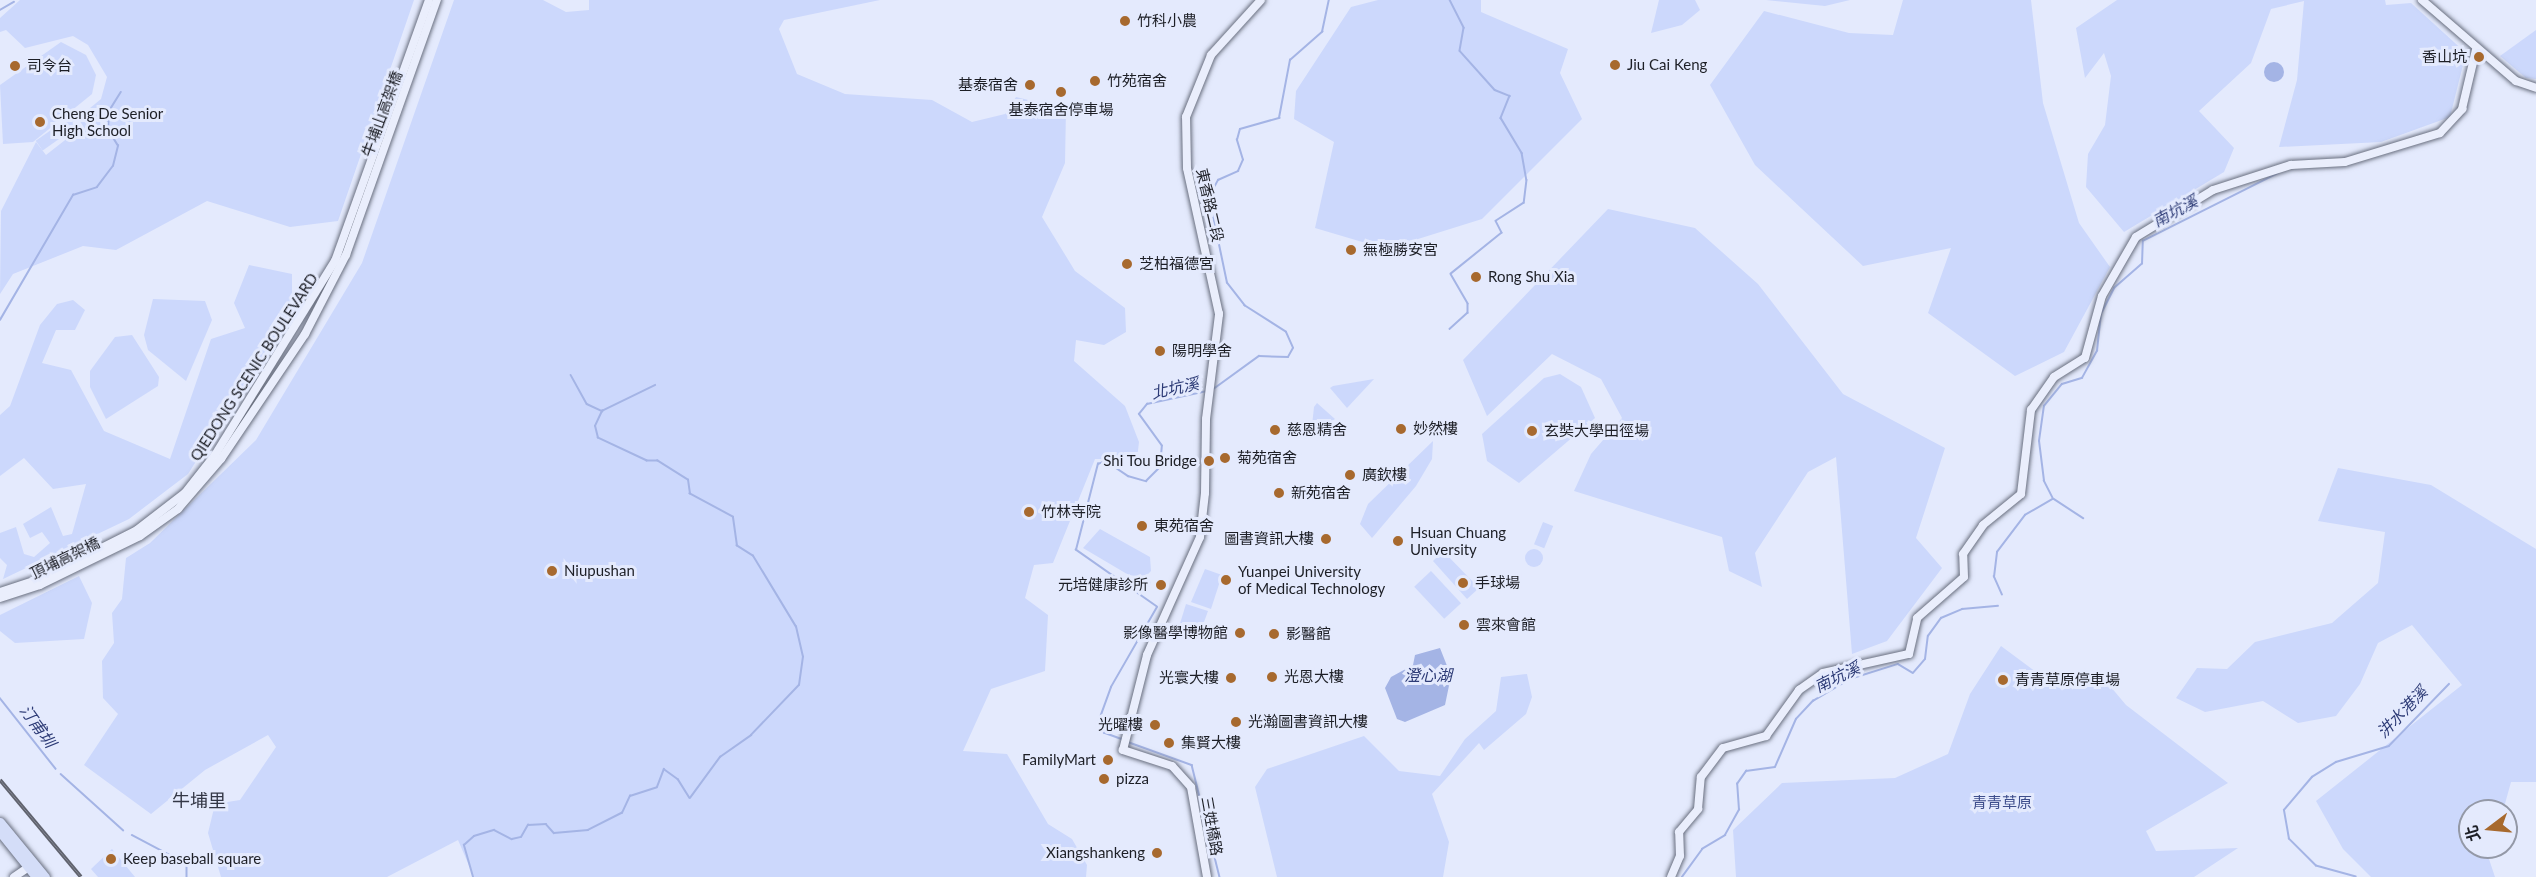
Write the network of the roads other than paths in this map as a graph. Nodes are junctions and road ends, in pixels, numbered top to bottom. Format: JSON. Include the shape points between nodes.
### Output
{"nodes":[{"id":1,"x":429,"y":0,"type":"edge"},
{"id":2,"x":437,"y":0,"type":"edge"},
{"id":3,"x":1264,"y":0,"type":"edge"},
{"id":4,"x":2422,"y":0,"type":"edge"},
{"id":5,"x":419,"y":39,"type":"junction"},
{"id":6,"x":2476,"y":51,"type":"junction"},
{"id":7,"x":2536,"y":87,"type":"edge"},
{"id":8,"x":363,"y":196,"type":"joint"},
{"id":9,"x":139,"y":533,"type":"junction"},
{"id":10,"x":0,"y":592,"type":"edge"},
{"id":11,"x":0,"y":598,"type":"edge"},
{"id":12,"x":1124,"y":748,"type":"joint"},
{"id":13,"x":0,"y":822,"type":"edge"},
{"id":14,"x":0,"y":832,"type":"edge"},
{"id":15,"x":31,"y":865,"type":"junction"},
{"id":16,"x":14,"y":877,"type":"edge"},
{"id":17,"x":36,"y":877,"type":"edge"},
{"id":18,"x":45,"y":877,"type":"edge"},
{"id":19,"x":1208,"y":877,"type":"edge"},
{"id":20,"x":1671,"y":877,"type":"edge"}],
"edges":[{"from":1,"to":5,"type":"street"},
{"from":2,"to":5,"type":"street"},
{"from":3,"to":12,"type":"street","name":"東香路二段","via":[[1214,51],[1192,94],[1185,158],[1219,314],[1218,358],[1206,419],[1200,537],[1180,591],[1147,655]]},
{"from":4,"to":6,"type":"street"},
{"from":5,"to":8,"type":"street","name":"牛埔山高架橋"},
{"from":6,"to":7,"type":"street","via":[[2524,86]]},
{"from":6,"to":20,"type":"street","via":[[2462,109],[2440,133],[2345,162],[2291,165],[2213,190],[2136,237],[2102,296],[2085,358],[2054,376],[2031,410],[2021,494],[1989,517],[1970,544],[1961,560],[1964,578],[1917,618],[1909,654],[1823,673],[1799,690],[1766,736],[1723,748],[1701,777],[1698,810],[1679,832],[1680,856]]},
{"from":8,"to":9,"type":"street","name":"QIEDONG SCENIC BOULEVARD","via":[[346,255],[305,334],[205,480],[178,509]]},
{"from":9,"to":10,"type":"street","name":"頂埔高架橋","via":[[38,580]]},
{"from":9,"to":11,"type":"street","name":"頂埔高架橋","via":[[40,585]]},
{"from":12,"to":19,"type":"street","name":"三姓橋路","via":[[1172,766],[1191,787]]},
{"from":13,"to":15,"type":"main road"},
{"from":14,"to":15,"type":"main road"},
{"from":15,"to":16,"type":"street"},
{"from":15,"to":17,"type":"main road"},
{"from":15,"to":18,"type":"main road"}]}
